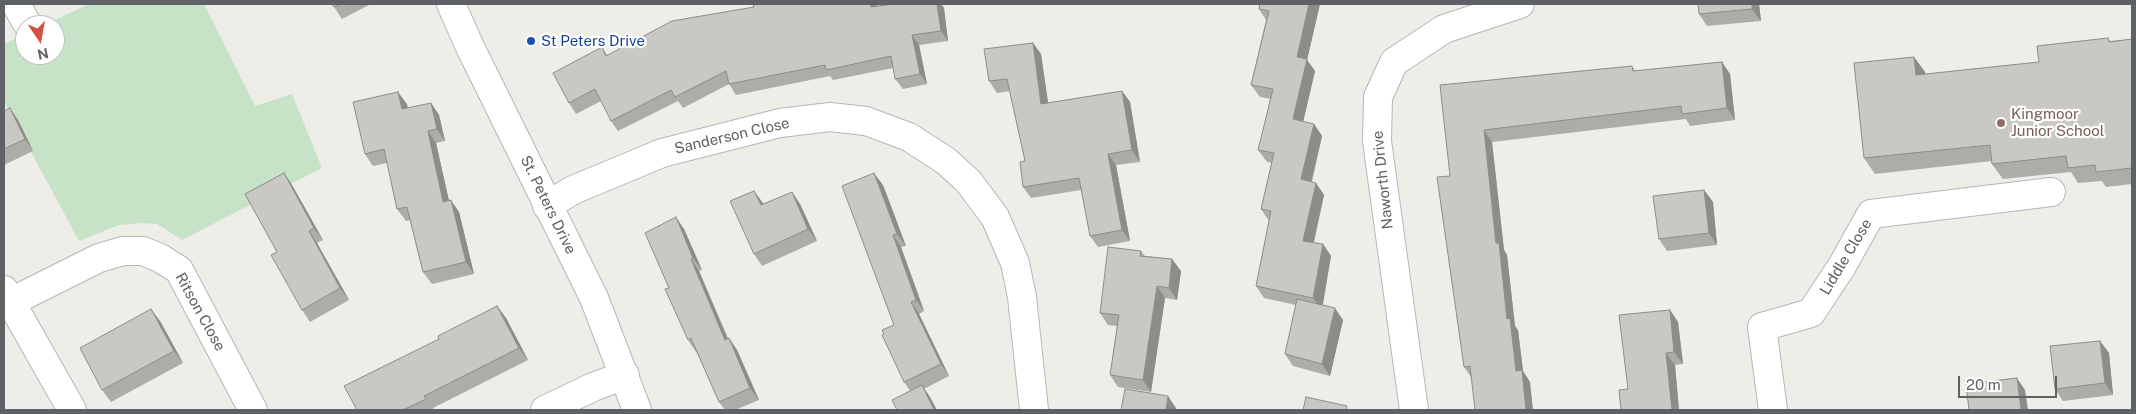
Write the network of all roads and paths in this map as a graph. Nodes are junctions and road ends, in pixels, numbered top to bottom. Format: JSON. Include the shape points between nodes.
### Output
{"nodes":[{"id":1,"x":451,"y":4,"type":"edge"},
{"id":2,"x":1520,"y":4,"type":"edge"},
{"id":3,"x":2051,"y":192,"type":"dead end"},
{"id":4,"x":547,"y":206,"type":"junction"},
{"id":5,"x":7,"y":296,"type":"edge"},
{"id":6,"x":625,"y":375,"type":"junction"},
{"id":7,"x":72,"y":410,"type":"edge"},
{"id":8,"x":253,"y":410,"type":"edge"},
{"id":9,"x":545,"y":410,"type":"edge"},
{"id":10,"x":637,"y":410,"type":"edge"},
{"id":11,"x":1034,"y":410,"type":"edge"},
{"id":12,"x":1414,"y":410,"type":"edge"},
{"id":13,"x":1773,"y":410,"type":"edge"}],
"edges":[{"from":1,"to":4,"type":"street","name":"St. Peters Drive"},
{"from":2,"to":12,"type":"street","name":"Naworth Drive","via":[[1444,29],[1394,62],[1378,97],[1376,141]]},
{"from":3,"to":13,"type":"street","name":"Liddle Close","via":[[1871,214],[1842,266],[1810,313],[1762,328]]},
{"from":4,"to":6,"type":"street","name":"St. Peters Drive","via":[[594,298]]},
{"from":4,"to":11,"type":"street","name":"Sanderson Close","via":[[573,190],[662,153],[780,123],[830,117],[866,121],[909,138],[946,161],[968,180],[995,217],[1015,263],[1022,297]]},
{"from":5,"to":7,"type":"street","name":"Ritson Close"},
{"from":5,"to":8,"type":"street","name":"Ritson Close","via":[[122,251],[143,251],[160,258],[179,270]]},
{"from":6,"to":9,"type":"street"},
{"from":6,"to":10,"type":"street","name":"St. Peters Drive"}]}
